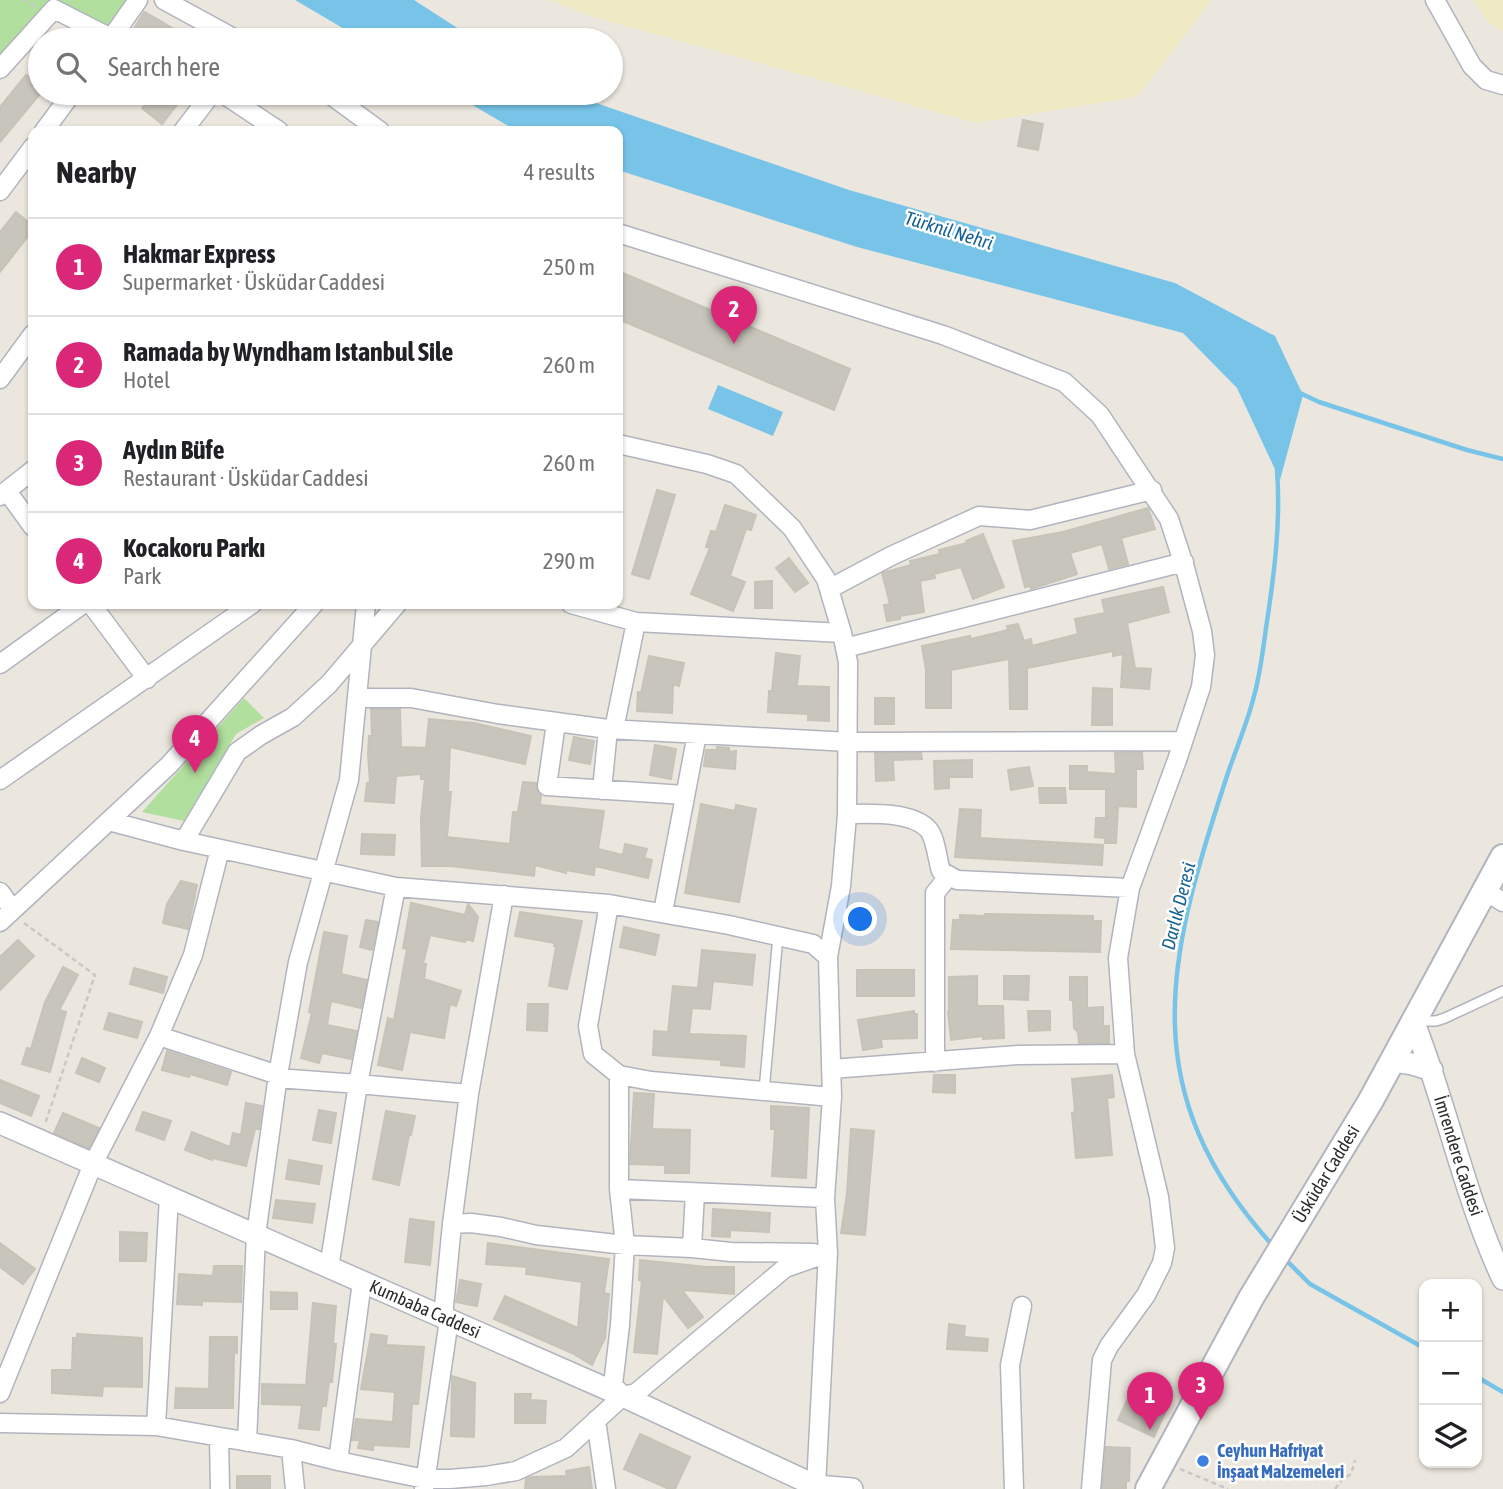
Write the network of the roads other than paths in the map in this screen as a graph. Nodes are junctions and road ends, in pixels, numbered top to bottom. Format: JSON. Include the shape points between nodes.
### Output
{"nodes":[{"id":1,"x":138,"y":0,"type":"edge"},
{"id":2,"x":164,"y":0,"type":"edge"},
{"id":3,"x":1434,"y":0,"type":"edge"},
{"id":4,"x":37,"y":28,"type":"edge"},
{"id":5,"x":89,"y":28,"type":"edge"},
{"id":6,"x":118,"y":28,"type":"edge"},
{"id":7,"x":215,"y":28,"type":"edge"},
{"id":8,"x":28,"y":38,"type":"edge"},
{"id":9,"x":0,"y":69,"type":"edge"},
{"id":10,"x":1503,"y":85,"type":"edge"},
{"id":11,"x":63,"y":105,"type":"edge"},
{"id":12,"x":203,"y":105,"type":"edge"},
{"id":13,"x":240,"y":105,"type":"edge"},
{"id":14,"x":344,"y":105,"type":"edge"},
{"id":15,"x":48,"y":126,"type":"edge"},
{"id":16,"x":187,"y":126,"type":"edge"},
{"id":17,"x":272,"y":126,"type":"edge"},
{"id":18,"x":373,"y":126,"type":"edge"},
{"id":19,"x":28,"y":154,"type":"edge"},
{"id":20,"x":0,"y":191,"type":"edge"},
{"id":21,"x":623,"y":235,"type":"edge"},
{"id":22,"x":28,"y":341,"type":"edge"},
{"id":23,"x":0,"y":379,"type":"edge"},
{"id":24,"x":623,"y":445,"type":"edge"},
{"id":25,"x":28,"y":474,"type":"edge"},
{"id":26,"x":1152,"y":490,"type":"junction"},
{"id":27,"x":3,"y":494,"type":"edge"},
{"id":28,"x":28,"y":522,"type":"edge"},
{"id":29,"x":1184,"y":562,"type":"junction"},
{"id":30,"x":829,"y":589,"type":"junction"},
{"id":31,"x":76,"y":609,"type":"edge"},
{"id":32,"x":95,"y":609,"type":"edge"},
{"id":33,"x":245,"y":609,"type":"edge"},
{"id":34,"x":309,"y":609,"type":"edge"},
{"id":35,"x":366,"y":609,"type":"edge"},
{"id":36,"x":393,"y":609,"type":"edge"},
{"id":37,"x":589,"y":609,"type":"edge"},
{"id":38,"x":636,"y":622,"type":"junction"},
{"id":39,"x":844,"y":641,"type":"junction"},
{"id":40,"x":362,"y":644,"type":"junction"},
{"id":41,"x":0,"y":664,"type":"edge"},
{"id":42,"x":338,"y":673,"type":"junction"},
{"id":43,"x":146,"y":679,"type":"junction"},
{"id":44,"x":359,"y":690,"type":"junction"},
{"id":45,"x":556,"y":723,"type":"junction"},
{"id":46,"x":611,"y":729,"type":"junction"},
{"id":47,"x":697,"y":734,"type":"junction"},
{"id":48,"x":849,"y":741,"type":"junction"},
{"id":49,"x":1183,"y":741,"type":"junction"},
{"id":50,"x":0,"y":780,"type":"edge"},
{"id":51,"x":602,"y":790,"type":"junction"},
{"id":52,"x":685,"y":795,"type":"junction"},
{"id":53,"x":847,"y":814,"type":"junction"},
{"id":54,"x":109,"y":821,"type":"junction"},
{"id":55,"x":184,"y":841,"type":"junction"},
{"id":56,"x":220,"y":849,"type":"junction"},
{"id":57,"x":1503,"y":857,"type":"edge"},
{"id":58,"x":325,"y":870,"type":"junction"},
{"id":59,"x":948,"y":877,"type":"junction"},
{"id":60,"x":396,"y":887,"type":"junction"},
{"id":61,"x":1130,"y":888,"type":"junction"},
{"id":62,"x":0,"y":892,"type":"edge"},
{"id":63,"x":504,"y":895,"type":"junction"},
{"id":64,"x":1494,"y":897,"type":"edge"},
{"id":65,"x":609,"y":904,"type":"junction"},
{"id":66,"x":663,"y":912,"type":"junction"},
{"id":67,"x":8,"y":915,"type":"edge"},
{"id":68,"x":778,"y":934,"type":"junction"},
{"id":69,"x":828,"y":957,"type":"junction"},
{"id":70,"x":1503,"y":991,"type":"edge"},
{"id":71,"x":1415,"y":1022,"type":"junction"},
{"id":72,"x":159,"y":1036,"type":"junction"},
{"id":73,"x":1125,"y":1054,"type":"junction"},
{"id":74,"x":1393,"y":1061,"type":"junction"},
{"id":75,"x":934,"y":1062,"type":"junction"},
{"id":76,"x":831,"y":1069,"type":"junction"},
{"id":77,"x":1432,"y":1070,"type":"junction"},
{"id":78,"x":618,"y":1075,"type":"junction"},
{"id":79,"x":277,"y":1076,"type":"junction"},
{"id":80,"x":358,"y":1084,"type":"junction"},
{"id":81,"x":764,"y":1091,"type":"junction"},
{"id":82,"x":469,"y":1094,"type":"junction"},
{"id":83,"x":832,"y":1097,"type":"junction"},
{"id":84,"x":1,"y":1125,"type":"edge"},
{"id":85,"x":93,"y":1164,"type":"junction"},
{"id":86,"x":619,"y":1189,"type":"junction"},
{"id":87,"x":695,"y":1192,"type":"junction"},
{"id":88,"x":169,"y":1197,"type":"junction"},
{"id":89,"x":825,"y":1198,"type":"junction"},
{"id":90,"x":452,"y":1224,"type":"junction"},
{"id":91,"x":256,"y":1236,"type":"junction"},
{"id":92,"x":625,"y":1245,"type":"junction"},
{"id":93,"x":1496,"y":1246,"type":"edge"},
{"id":94,"x":692,"y":1248,"type":"junction"},
{"id":95,"x":828,"y":1253,"type":"junction"},
{"id":96,"x":329,"y":1268,"type":"junction"},
{"id":97,"x":1503,"y":1279,"type":"edge"},
{"id":98,"x":362,"y":1282,"type":"junction"},
{"id":99,"x":1022,"y":1306,"type":"dead end"},
{"id":100,"x":446,"y":1319,"type":"junction"},
{"id":101,"x":0,"y":1393,"type":"edge"},
{"id":102,"x":623,"y":1396,"type":"junction"},
{"id":103,"x":596,"y":1420,"type":"junction"},
{"id":104,"x":0,"y":1423,"type":"edge"},
{"id":105,"x":156,"y":1426,"type":"junction"},
{"id":106,"x":219,"y":1438,"type":"junction"},
{"id":107,"x":247,"y":1442,"type":"junction"},
{"id":108,"x":292,"y":1449,"type":"junction"},
{"id":109,"x":338,"y":1461,"type":"junction"},
{"id":110,"x":425,"y":1484,"type":"edge"},
{"id":111,"x":815,"y":1487,"type":"edge"},
{"id":112,"x":220,"y":1489,"type":"edge"},
{"id":113,"x":295,"y":1489,"type":"edge"},
{"id":114,"x":606,"y":1489,"type":"edge"},
{"id":115,"x":852,"y":1489,"type":"edge"},
{"id":116,"x":1014,"y":1489,"type":"edge"},
{"id":117,"x":1091,"y":1489,"type":"edge"},
{"id":118,"x":1148,"y":1489,"type":"edge"}],
"edges":[{"from":1,"to":6,"type":"street"},
{"from":2,"to":7,"type":"street"},
{"from":3,"to":10,"type":"street","via":[[1472,66],[1486,80]]},
{"from":4,"to":5,"type":"street","via":[[54,9]]},
{"from":8,"to":9,"type":"street"},
{"from":11,"to":15,"type":"street"},
{"from":12,"to":16,"type":"street"},
{"from":13,"to":17,"type":"street"},
{"from":14,"to":18,"type":"street"},
{"from":19,"to":20,"type":"street"},
{"from":21,"to":26,"type":"street","via":[[943,335],[1064,382],[1100,415]]},
{"from":22,"to":23,"type":"street"},
{"from":24,"to":30,"type":"street","via":[[736,474],[792,528]]},
{"from":25,"to":27,"type":"street"},
{"from":26,"to":29,"type":"street","via":[[1169,519]]},
{"from":26,"to":30,"type":"street","via":[[1030,520],[979,516]]},
{"from":27,"to":28,"type":"street"},
{"from":29,"to":39,"type":"street"},
{"from":29,"to":49,"type":"street","via":[[1205,655],[1201,687]]},
{"from":30,"to":39,"type":"street"},
{"from":31,"to":41,"type":"street"},
{"from":32,"to":43,"type":"street"},
{"from":33,"to":43,"type":"street"},
{"from":34,"to":54,"type":"street","via":[[169,765]]},
{"from":35,"to":40,"type":"street"},
{"from":36,"to":40,"type":"street"},
{"from":37,"to":38,"type":"street"},
{"from":38,"to":39,"type":"street"},
{"from":38,"to":46,"type":"street"},
{"from":39,"to":48,"type":"street"},
{"from":40,"to":42,"type":"street"},
{"from":40,"to":44,"type":"street"},
{"from":42,"to":44,"type":"street"},
{"from":42,"to":55,"type":"street","via":[[293,717],[237,752]]},
{"from":43,"to":50,"type":"street"},
{"from":44,"to":45,"type":"street"},
{"from":44,"to":58,"type":"street","via":[[349,779]]},
{"from":45,"to":46,"type":"street"},
{"from":45,"to":51,"type":"street","via":[[548,786]]},
{"from":46,"to":47,"type":"street"},
{"from":46,"to":51,"type":"street"},
{"from":47,"to":48,"type":"street"},
{"from":47,"to":52,"type":"street"},
{"from":48,"to":49,"type":"street"},
{"from":48,"to":53,"type":"street"},
{"from":49,"to":61,"type":"street"},
{"from":51,"to":52,"type":"street"},
{"from":52,"to":66,"type":"street"},
{"from":53,"to":59,"type":"street","via":[[897,816],[918,822],[929,830],[941,871]]},
{"from":53,"to":69,"type":"street","via":[[841,886]]},
{"from":54,"to":55,"type":"street"},
{"from":54,"to":67,"type":"street"},
{"from":55,"to":56,"type":"street"},
{"from":56,"to":58,"type":"street"},
{"from":56,"to":72,"type":"street","via":[[193,956]]},
{"from":57,"to":64,"type":"main road","name":"Üsküdar Caddesi"},
{"from":58,"to":60,"type":"street"},
{"from":58,"to":79,"type":"street","via":[[298,962]]},
{"from":59,"to":61,"type":"street"},
{"from":59,"to":75,"type":"street","via":[[935,892]]},
{"from":60,"to":63,"type":"street"},
{"from":60,"to":80,"type":"street"},
{"from":61,"to":73,"type":"street","via":[[1118,958]]},
{"from":62,"to":67,"type":"street"},
{"from":63,"to":65,"type":"street"},
{"from":63,"to":82,"type":"street"},
{"from":64,"to":71,"type":"main road","name":"Üsküdar Caddesi"},
{"from":65,"to":66,"type":"street"},
{"from":65,"to":78,"type":"street","via":[[588,1026],[593,1054]]},
{"from":66,"to":68,"type":"street"},
{"from":68,"to":69,"type":"street","via":[[813,944]]},
{"from":68,"to":81,"type":"lane"},
{"from":69,"to":76,"type":"street"},
{"from":70,"to":71,"type":"lane","via":[[1445,1018]]},
{"from":71,"to":74,"type":"main road","name":"Üsküdar Caddesi"},
{"from":71,"to":77,"type":"street","name":"İmrendere Caddesi"},
{"from":72,"to":79,"type":"street"},
{"from":72,"to":85,"type":"street"},
{"from":73,"to":75,"type":"street"},
{"from":73,"to":117,"type":"street","via":[[1159,1197],[1165,1248],[1146,1295],[1102,1360]]},
{"from":74,"to":77,"type":"street"},
{"from":74,"to":118,"type":"main road","name":"Üsküdar Caddesi","via":[[1251,1298]]},
{"from":75,"to":76,"type":"street"},
{"from":76,"to":83,"type":"street"},
{"from":77,"to":93,"type":"street","name":"İmrendere Caddesi"},
{"from":78,"to":81,"type":"street"},
{"from":78,"to":86,"type":"street"},
{"from":79,"to":80,"type":"street"},
{"from":79,"to":91,"type":"street"},
{"from":80,"to":82,"type":"street"},
{"from":80,"to":96,"type":"street"},
{"from":81,"to":83,"type":"street"},
{"from":82,"to":90,"type":"street"},
{"from":83,"to":89,"type":"street"},
{"from":84,"to":85,"type":"street","name":"Kumbaba Caddesi"},
{"from":85,"to":88,"type":"street","name":"Kumbaba Caddesi"},
{"from":85,"to":101,"type":"street"},
{"from":86,"to":87,"type":"street"},
{"from":86,"to":92,"type":"street"},
{"from":87,"to":89,"type":"street"},
{"from":87,"to":94,"type":"street"},
{"from":88,"to":91,"type":"street","name":"Kumbaba Caddesi"},
{"from":88,"to":105,"type":"street"},
{"from":89,"to":95,"type":"street"},
{"from":90,"to":92,"type":"street"},
{"from":90,"to":100,"type":"street"},
{"from":91,"to":96,"type":"street","name":"Kumbaba Caddesi"},
{"from":91,"to":107,"type":"street"},
{"from":92,"to":94,"type":"street"},
{"from":92,"to":102,"type":"street","via":[[612,1385]]},
{"from":93,"to":97,"type":"street","name":"İmrendere Caddesi"},
{"from":94,"to":95,"type":"street"},
{"from":95,"to":102,"type":"street","via":[[785,1268],[636,1393]]},
{"from":95,"to":111,"type":"street"},
{"from":96,"to":98,"type":"street","name":"Kumbaba Caddesi"},
{"from":98,"to":100,"type":"street","name":"Kumbaba Caddesi"},
{"from":98,"to":109,"type":"street"},
{"from":99,"to":116,"type":"street","via":[[1010,1365]]},
{"from":100,"to":102,"type":"street","name":"Kumbaba Caddesi"},
{"from":100,"to":110,"type":"street"},
{"from":102,"to":103,"type":"street"},
{"from":102,"to":111,"type":"street","name":"Kumbaba Caddesi"},
{"from":103,"to":110,"type":"street","via":[[566,1448],[516,1471]]},
{"from":103,"to":114,"type":"street"},
{"from":104,"to":105,"type":"street"},
{"from":105,"to":106,"type":"street"},
{"from":106,"to":107,"type":"street"},
{"from":106,"to":112,"type":"street"},
{"from":107,"to":108,"type":"street"},
{"from":108,"to":109,"type":"street"},
{"from":108,"to":113,"type":"street"},
{"from":109,"to":110,"type":"street"},
{"from":111,"to":115,"type":"street","name":"Kumbaba Caddesi"}]}
